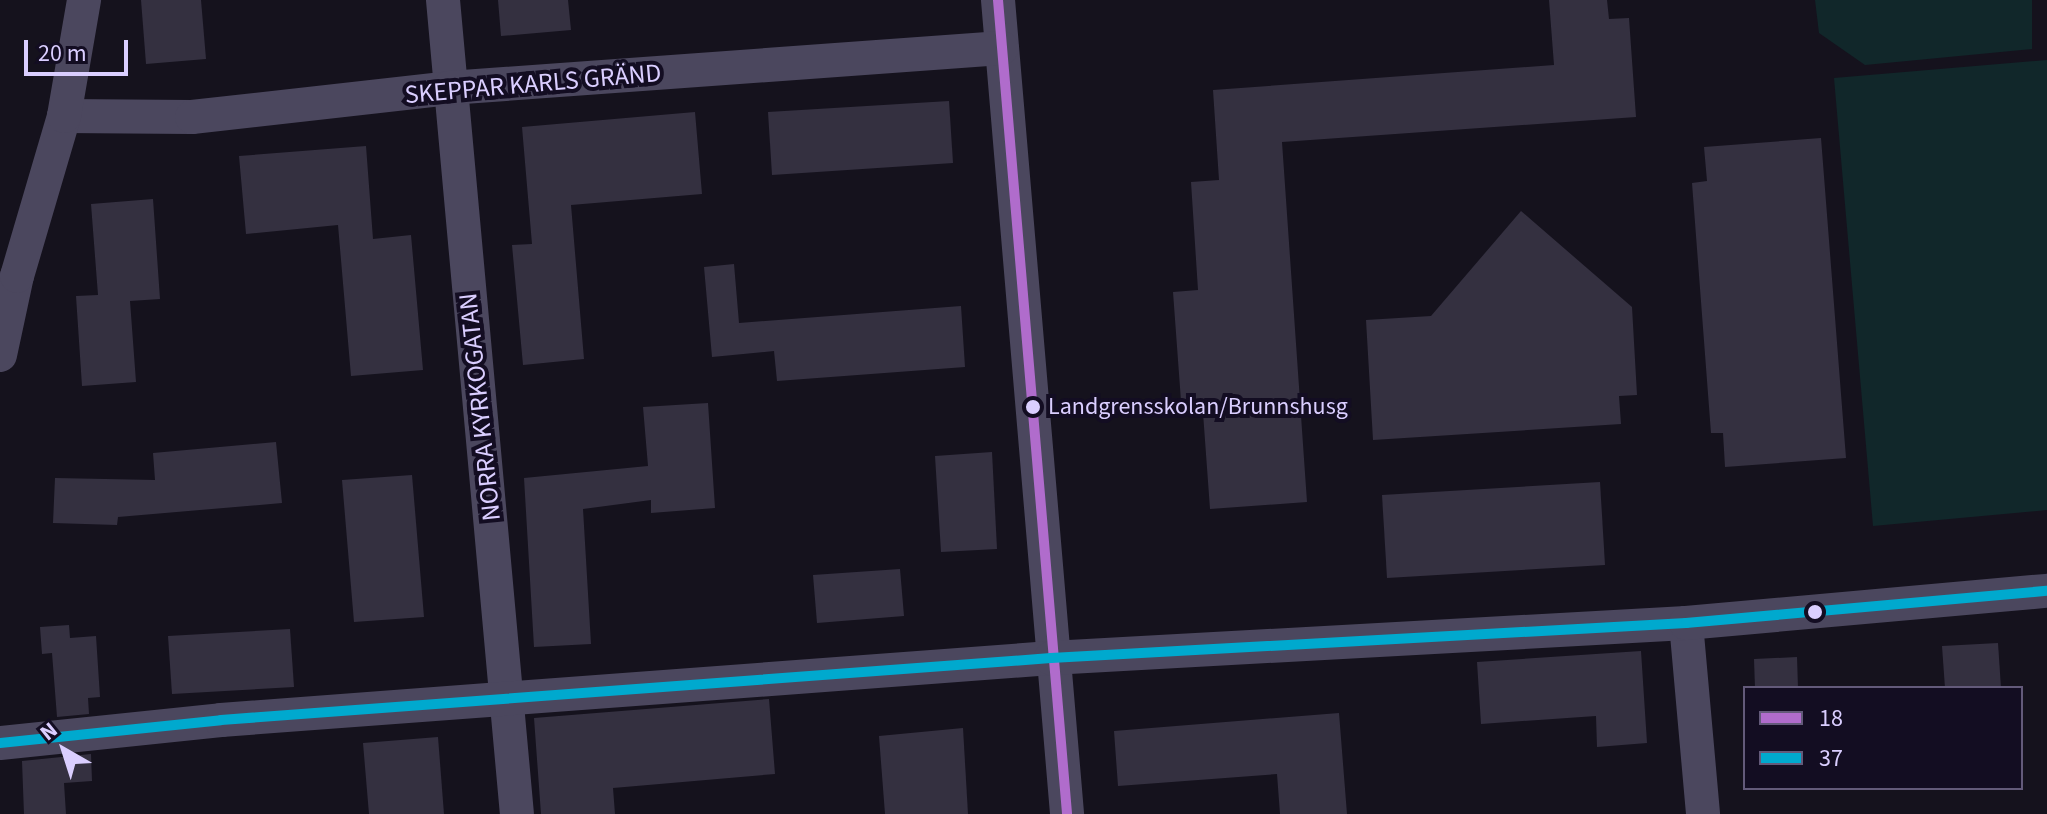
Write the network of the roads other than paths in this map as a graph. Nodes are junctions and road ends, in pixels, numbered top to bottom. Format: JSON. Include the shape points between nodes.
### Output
{"nodes":[{"id":1,"x":84,"y":0,"type":"edge"},
{"id":2,"x":443,"y":0,"type":"edge"},
{"id":3,"x":998,"y":0,"type":"edge"},
{"id":4,"x":1002,"y":48,"type":"junction"},
{"id":5,"x":449,"y":88,"type":"junction"},
{"id":6,"x":64,"y":116,"type":"junction"},
{"id":7,"x":0,"y":355,"type":"edge"},
{"id":8,"x":2047,"y":591,"type":"edge"},
{"id":9,"x":1686,"y":623,"type":"junction"},
{"id":10,"x":1051,"y":658,"type":"junction"},
{"id":11,"x":508,"y":698,"type":"junction"},
{"id":12,"x":0,"y":743,"type":"edge"},
{"id":13,"x":517,"y":814,"type":"edge"},
{"id":14,"x":1067,"y":814,"type":"edge"},
{"id":15,"x":1703,"y":814,"type":"edge"}],
"edges":[{"from":1,"to":6,"type":"street"},
{"from":2,"to":5,"type":"street","name":"NORRA KYRKOGATAN"},
{"from":3,"to":4,"type":"street"},
{"from":4,"to":5,"type":"street","name":"SKEPPAR KARLS GRÄND"},
{"from":4,"to":10,"type":"street","via":[[1032,369]]},
{"from":5,"to":6,"type":"street","name":"SKEPPAR KARLS GRÄND","via":[[192,117]]},
{"from":5,"to":11,"type":"street","name":"NORRA KYRKOGATAN"},
{"from":6,"to":7,"type":"street","via":[[17,276]]},
{"from":8,"to":9,"type":"street"},
{"from":9,"to":10,"type":"street"},
{"from":9,"to":15,"type":"street"},
{"from":10,"to":11,"type":"street"},
{"from":10,"to":14,"type":"street"},
{"from":11,"to":12,"type":"street"},
{"from":11,"to":13,"type":"street","name":"NORRA KYRKOGATAN"}]}
